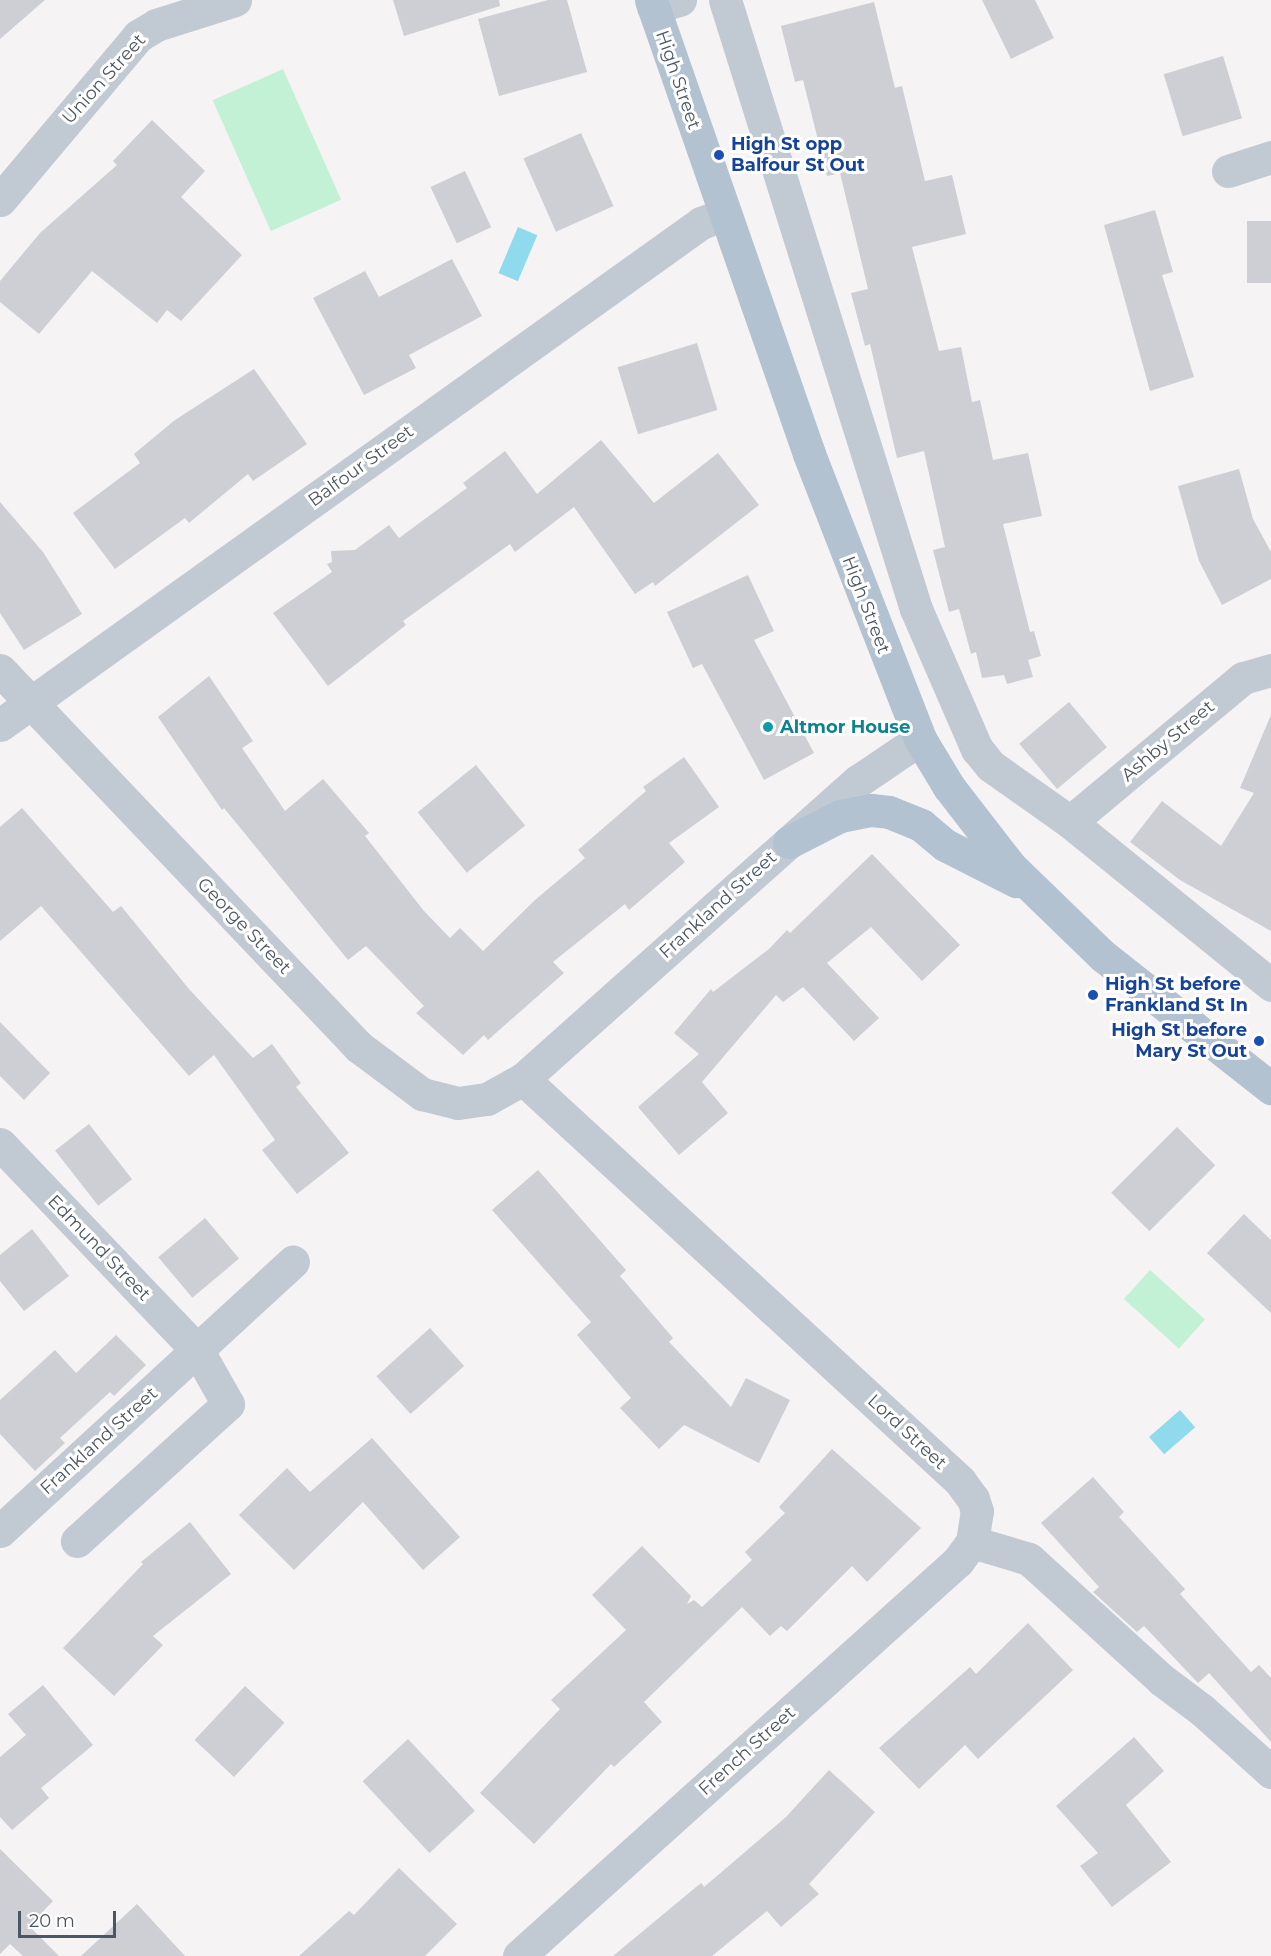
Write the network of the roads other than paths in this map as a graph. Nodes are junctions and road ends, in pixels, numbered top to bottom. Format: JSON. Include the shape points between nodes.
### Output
{"nodes":[{"id":1,"x":236,"y":0,"type":"edge"},
{"id":2,"x":725,"y":0,"type":"edge"},
{"id":3,"x":661,"y":2,"type":"edge"},
{"id":4,"x":1271,"y":157,"type":"edge"},
{"id":5,"x":1228,"y":171,"type":"dead end"},
{"id":6,"x":0,"y":200,"type":"edge"},
{"id":7,"x":724,"y":214,"type":"junction"},
{"id":8,"x":0,"y":670,"type":"edge"},
{"id":9,"x":1271,"y":670,"type":"edge"},
{"id":10,"x":31,"y":702,"type":"junction"},
{"id":11,"x":0,"y":724,"type":"edge"},
{"id":12,"x":920,"y":739,"type":"junction"},
{"id":13,"x":1070,"y":822,"type":"junction"},
{"id":14,"x":789,"y":842,"type":"junction"},
{"id":15,"x":1039,"y":892,"type":"junction"},
{"id":16,"x":1271,"y":985,"type":"edge"},
{"id":17,"x":523,"y":1079,"type":"junction"},
{"id":18,"x":1271,"y":1088,"type":"edge"},
{"id":19,"x":0,"y":1144,"type":"edge"},
{"id":20,"x":293,"y":1262,"type":"dead end"},
{"id":21,"x":198,"y":1351,"type":"junction"},
{"id":22,"x":0,"y":1531,"type":"edge"},
{"id":23,"x":77,"y":1541,"type":"dead end"},
{"id":24,"x":972,"y":1542,"type":"junction"},
{"id":25,"x":1271,"y":1772,"type":"edge"},
{"id":26,"x":519,"y":1956,"type":"edge"}],
"edges":[{"from":1,"to":6,"type":"street","name":"Union Street","via":[[156,25],[138,36]]},
{"from":2,"to":13,"type":"street","via":[[916,609],[965,727],[991,766]]},
{"from":3,"to":7,"type":"main road","name":"High Street"},
{"from":4,"to":5,"type":"street"},
{"from":7,"to":10,"type":"street","name":"Balfour Street","via":[[700,223]]},
{"from":7,"to":12,"type":"main road","name":"High Street","via":[[808,454]]},
{"from":8,"to":10,"type":"street","name":"George Street"},
{"from":9,"to":13,"type":"street","name":"Ashby Street","via":[[1243,678]]},
{"from":10,"to":11,"type":"street","name":"Balfour Street"},
{"from":10,"to":17,"type":"street","name":"George Street","via":[[359,1047],[401,1082],[441,1102],[458,1103],[487,1099]]},
{"from":12,"to":14,"type":"street","name":"Frankland Street","via":[[858,781]]},
{"from":12,"to":15,"type":"main road","name":"High Street","via":[[986,837]]},
{"from":13,"to":16,"type":"street"},
{"from":14,"to":15,"type":"main road","via":[[840,816],[889,812],[921,825],[945,845]]},
{"from":14,"to":17,"type":"street","name":"Frankland Street"},
{"from":15,"to":18,"type":"main road","name":"High Street","via":[[1103,956]]},
{"from":17,"to":24,"type":"street","name":"Lord Street","via":[[960,1481],[974,1499],[977,1511]]},
{"from":19,"to":21,"type":"street","name":"Edmund Street"},
{"from":20,"to":21,"type":"street","name":"Frankland Street"},
{"from":21,"to":22,"type":"street","name":"Frankland Street"},
{"from":21,"to":23,"type":"street","via":[[228,1404]]},
{"from":24,"to":25,"type":"street","via":[[1029,1559]]},
{"from":24,"to":26,"type":"street","name":"French Street","via":[[949,1569]]}]}
